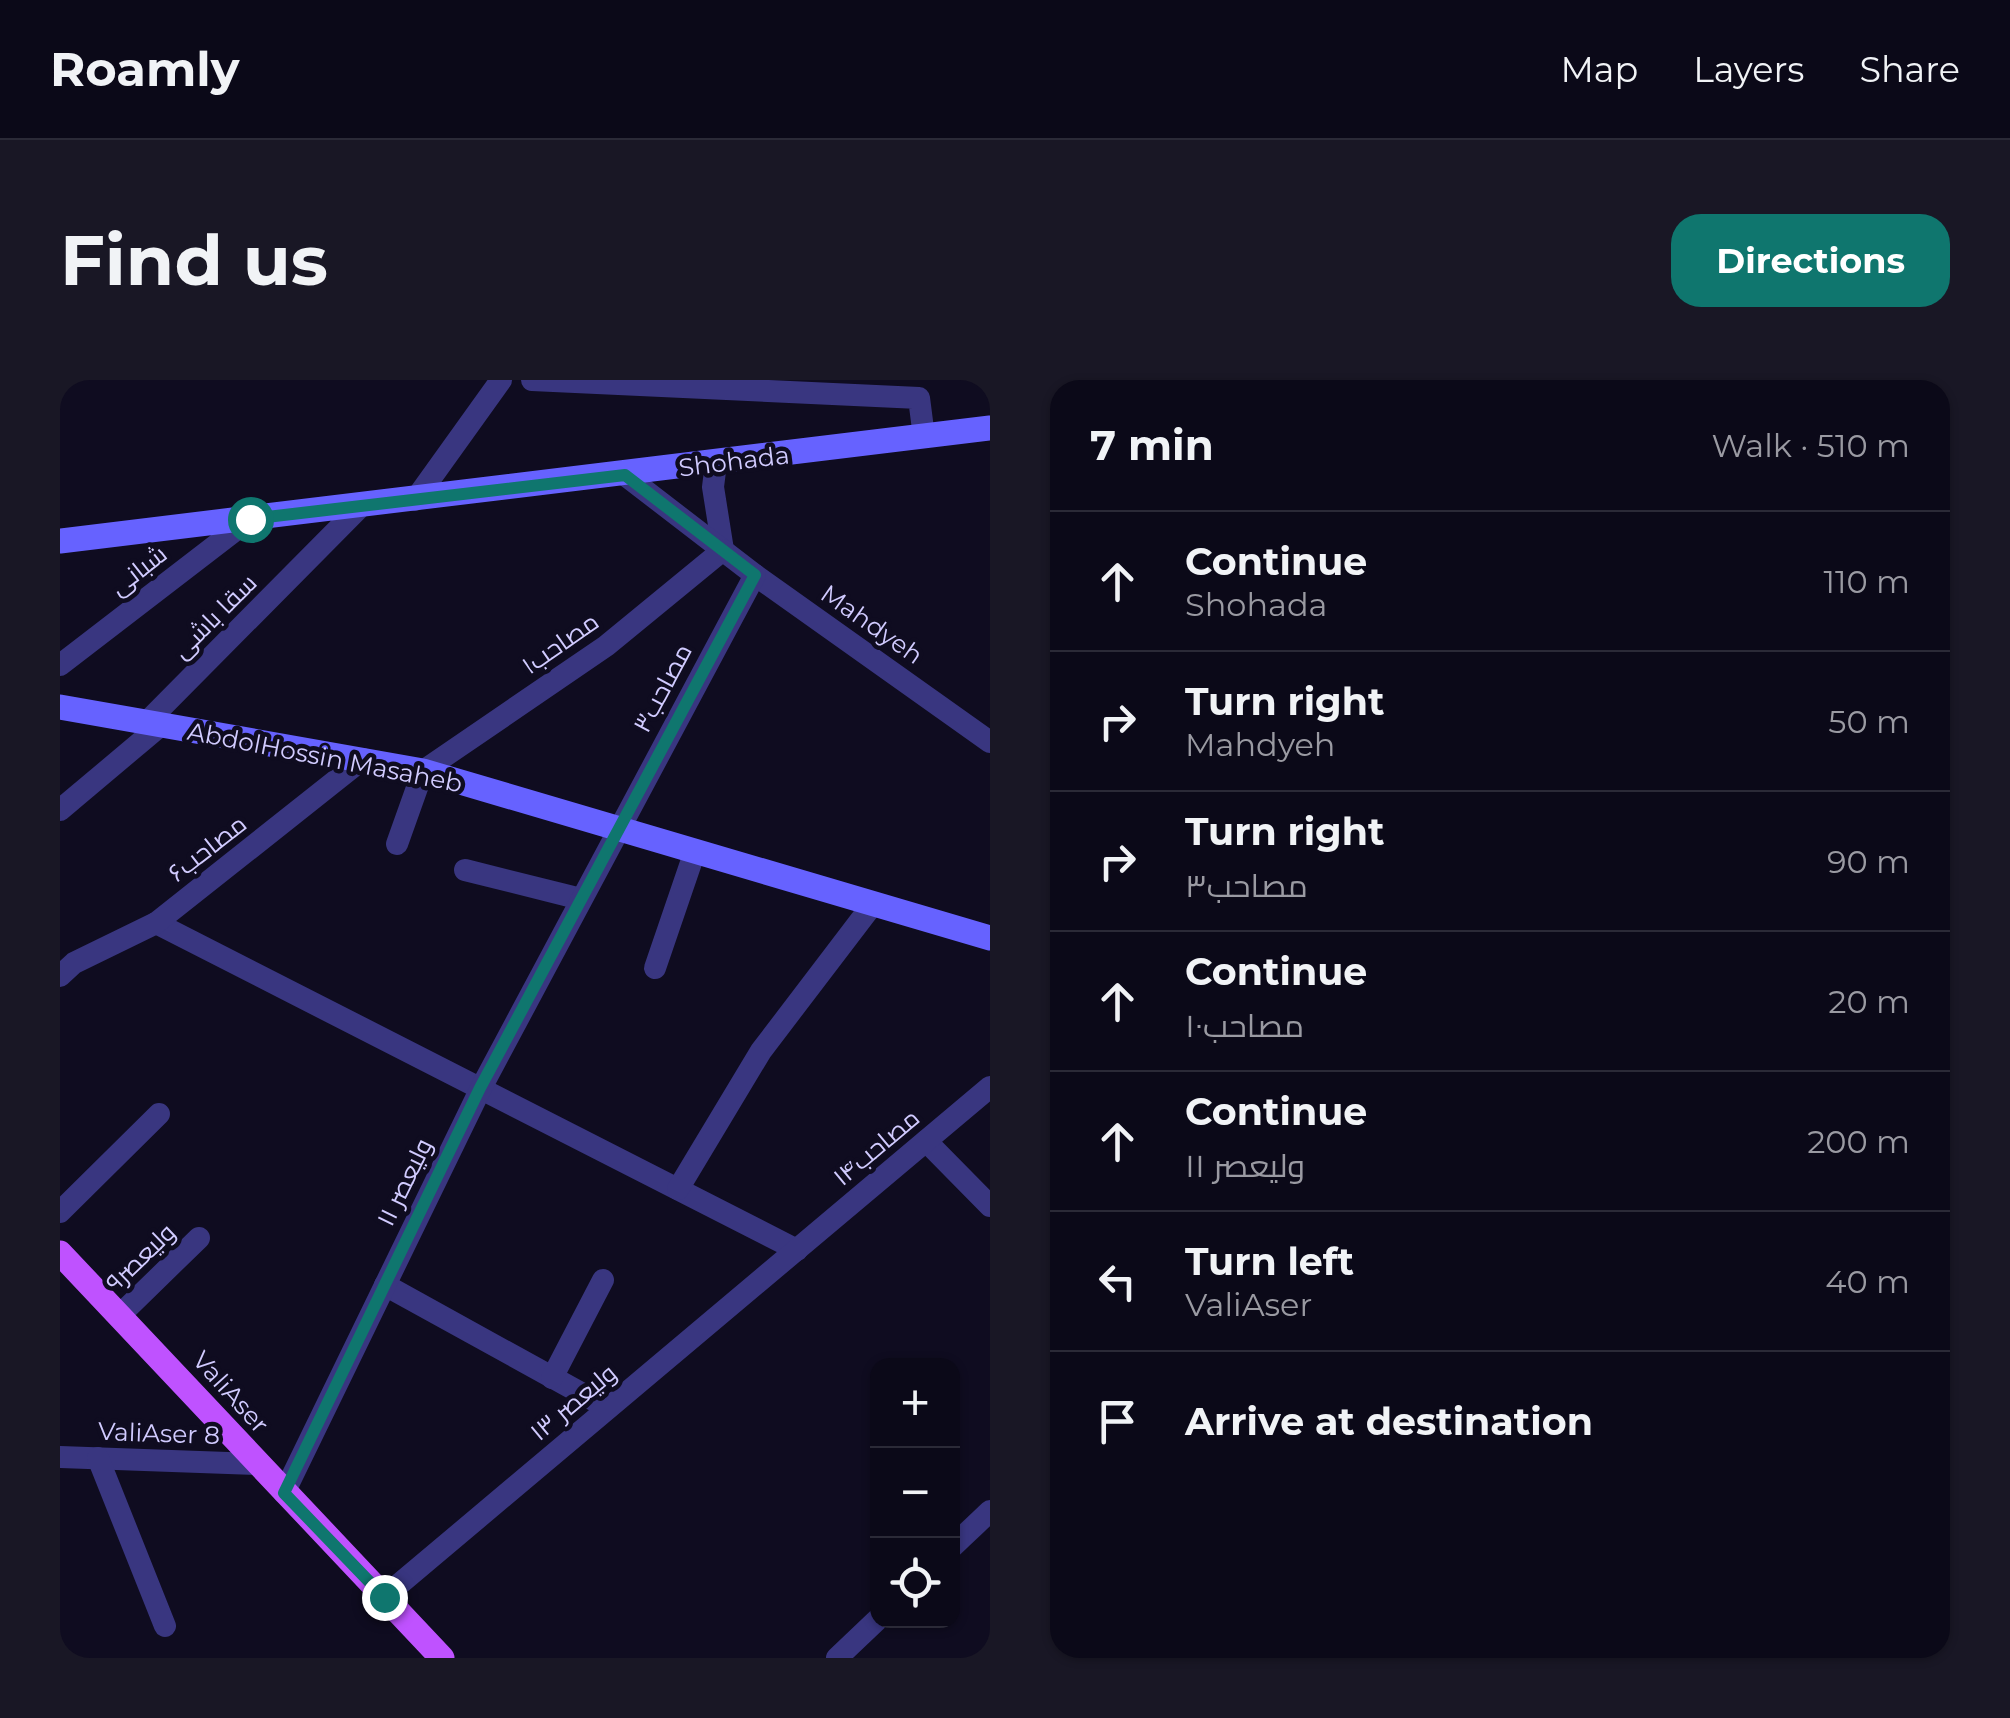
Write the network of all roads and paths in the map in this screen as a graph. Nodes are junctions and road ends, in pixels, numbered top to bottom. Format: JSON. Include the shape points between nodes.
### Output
{"nodes":[{"id":1,"x":501,"y":380,"type":"edge"},
{"id":2,"x":532,"y":380,"type":"edge"},
{"id":3,"x":674,"y":383,"type":"edge"},
{"id":4,"x":840,"y":386,"type":"edge"},
{"id":5,"x":990,"y":428,"type":"edge"},
{"id":6,"x":924,"y":436,"type":"junction"},
{"id":7,"x":716,"y":463,"type":"junction"},
{"id":8,"x":625,"y":475,"type":"junction"},
{"id":9,"x":416,"y":500,"type":"junction"},
{"id":10,"x":362,"y":506,"type":"junction"},
{"id":11,"x":250,"y":519,"type":"junction"},
{"id":12,"x":61,"y":538,"type":"edge"},
{"id":13,"x":723,"y":550,"type":"junction"},
{"id":14,"x":755,"y":575,"type":"junction"},
{"id":15,"x":60,"y":665,"type":"edge"},
{"id":16,"x":60,"y":707,"type":"edge"},
{"id":17,"x":154,"y":723,"type":"junction"},
{"id":18,"x":990,"y":742,"type":"edge"},
{"id":19,"x":363,"y":759,"type":"junction"},
{"id":20,"x":423,"y":771,"type":"junction"},
{"id":21,"x":60,"y":810,"type":"edge"},
{"id":22,"x":618,"y":828,"type":"junction"},
{"id":23,"x":397,"y":844,"type":"dead end"},
{"id":24,"x":695,"y":851,"type":"junction"},
{"id":25,"x":465,"y":870,"type":"dead end"},
{"id":26,"x":581,"y":899,"type":"junction"},
{"id":27,"x":874,"y":904,"type":"junction"},
{"id":28,"x":156,"y":923,"type":"junction"},
{"id":29,"x":990,"y":938,"type":"edge"},
{"id":30,"x":65,"y":963,"type":"edge"},
{"id":31,"x":654,"y":968,"type":"dead end"},
{"id":32,"x":990,"y":1087,"type":"edge"},
{"id":33,"x":480,"y":1088,"type":"junction"},
{"id":34,"x":159,"y":1114,"type":"dead end"},
{"id":35,"x":926,"y":1141,"type":"junction"},
{"id":36,"x":678,"y":1189,"type":"junction"},
{"id":37,"x":990,"y":1206,"type":"edge"},
{"id":38,"x":60,"y":1212,"type":"edge"},
{"id":39,"x":199,"y":1238,"type":"dead end"},
{"id":40,"x":796,"y":1250,"type":"junction"},
{"id":41,"x":60,"y":1253,"type":"edge"},
{"id":42,"x":603,"y":1280,"type":"dead end"},
{"id":43,"x":385,"y":1284,"type":"junction"},
{"id":44,"x":120,"y":1315,"type":"junction"},
{"id":45,"x":552,"y":1378,"type":"junction"},
{"id":46,"x":608,"y":1408,"type":"junction"},
{"id":47,"x":60,"y":1458,"type":"edge"},
{"id":48,"x":98,"y":1458,"type":"junction"},
{"id":49,"x":256,"y":1464,"type":"junction"},
{"id":50,"x":284,"y":1493,"type":"junction"},
{"id":51,"x":990,"y":1512,"type":"edge"},
{"id":52,"x":960,"y":1540,"type":"edge"},
{"id":53,"x":384,"y":1597,"type":"junction"},
{"id":54,"x":165,"y":1626,"type":"dead end"},
{"id":55,"x":870,"y":1627,"type":"edge"},
{"id":56,"x":442,"y":1658,"type":"edge"},
{"id":57,"x":837,"y":1658,"type":"edge"}],
"edges":[{"from":1,"to":9,"type":"street"},
{"from":2,"to":3,"type":"street"},
{"from":3,"to":4,"type":"street"},
{"from":4,"to":6,"type":"street","via":[[919,398]]},
{"from":5,"to":6,"type":"street","name":"Shohada"},
{"from":6,"to":7,"type":"street","name":"Shohada"},
{"from":7,"to":8,"type":"street","name":"Shohada"},
{"from":7,"to":13,"type":"street","via":[[712,487]]},
{"from":8,"to":9,"type":"street","name":"Shohada"},
{"from":8,"to":13,"type":"street","name":"Mahdyeh"},
{"from":9,"to":10,"type":"street","name":"Shohada"},
{"from":10,"to":11,"type":"street","name":"Shohada"},
{"from":10,"to":17,"type":"street","name":"سقا باشی"},
{"from":11,"to":12,"type":"street","name":"Shohada"},
{"from":11,"to":15,"type":"street","name":"شبانی"},
{"from":13,"to":14,"type":"street","name":"Mahdyeh"},
{"from":13,"to":20,"type":"street","name":"مصاحب۱","via":[[606,646]]},
{"from":14,"to":18,"type":"street","name":"Mahdyeh"},
{"from":14,"to":22,"type":"street","name":"مصاحب۳"},
{"from":16,"to":17,"type":"street","name":"AbdolHossin Masaheb"},
{"from":17,"to":19,"type":"street","name":"AbdolHossin Masaheb"},
{"from":17,"to":21,"type":"street","name":"سقا باشی"},
{"from":19,"to":20,"type":"street","name":"AbdolHossin Masaheb"},
{"from":19,"to":28,"type":"street","name":"مصاحب۶"},
{"from":20,"to":22,"type":"street","name":"AbdolHossin Masaheb"},
{"from":20,"to":23,"type":"street"},
{"from":22,"to":24,"type":"street","name":"AbdolHossin Masaheb"},
{"from":22,"to":26,"type":"street","name":"مصاحب۳"},
{"from":24,"to":27,"type":"street","name":"AbdolHossin Masaheb"},
{"from":24,"to":31,"type":"street"},
{"from":25,"to":26,"type":"street"},
{"from":26,"to":33,"type":"street","name":"ولیعصر ۱۱"},
{"from":27,"to":29,"type":"street","name":"AbdolHossin Masaheb"},
{"from":27,"to":36,"type":"street","via":[[761,1050]]},
{"from":28,"to":30,"type":"street","name":"مصاحب۶"},
{"from":28,"to":33,"type":"street"},
{"from":32,"to":35,"type":"street","name":"مصاحب۱۴"},
{"from":33,"to":36,"type":"street"},
{"from":33,"to":43,"type":"street","name":"ولیعصر ۱۱"},
{"from":34,"to":38,"type":"street"},
{"from":35,"to":37,"type":"street"},
{"from":35,"to":40,"type":"street","name":"مصاحب۱۴"},
{"from":36,"to":40,"type":"street"},
{"from":39,"to":44,"type":"street","name":"ولیعصر۹"},
{"from":40,"to":46,"type":"street","name":"ولیعصر ۱۳"},
{"from":41,"to":44,"type":"main road","name":"ValiAser"},
{"from":42,"to":45,"type":"street"},
{"from":43,"to":45,"type":"street"},
{"from":43,"to":50,"type":"street","name":"ولیعصر ۱۱"},
{"from":44,"to":49,"type":"main road","name":"ValiAser"},
{"from":45,"to":46,"type":"street"},
{"from":46,"to":53,"type":"street","name":"ولیعصر ۱۳"},
{"from":47,"to":48,"type":"street","name":"ValiAser 8"},
{"from":48,"to":49,"type":"street","name":"ValiAser 8"},
{"from":48,"to":54,"type":"street"},
{"from":49,"to":50,"type":"main road","name":"ValiAser"},
{"from":50,"to":53,"type":"main road","name":"ValiAser"},
{"from":51,"to":52,"type":"street"},
{"from":53,"to":56,"type":"main road","name":"ValiAser"},
{"from":55,"to":57,"type":"street"}]}
